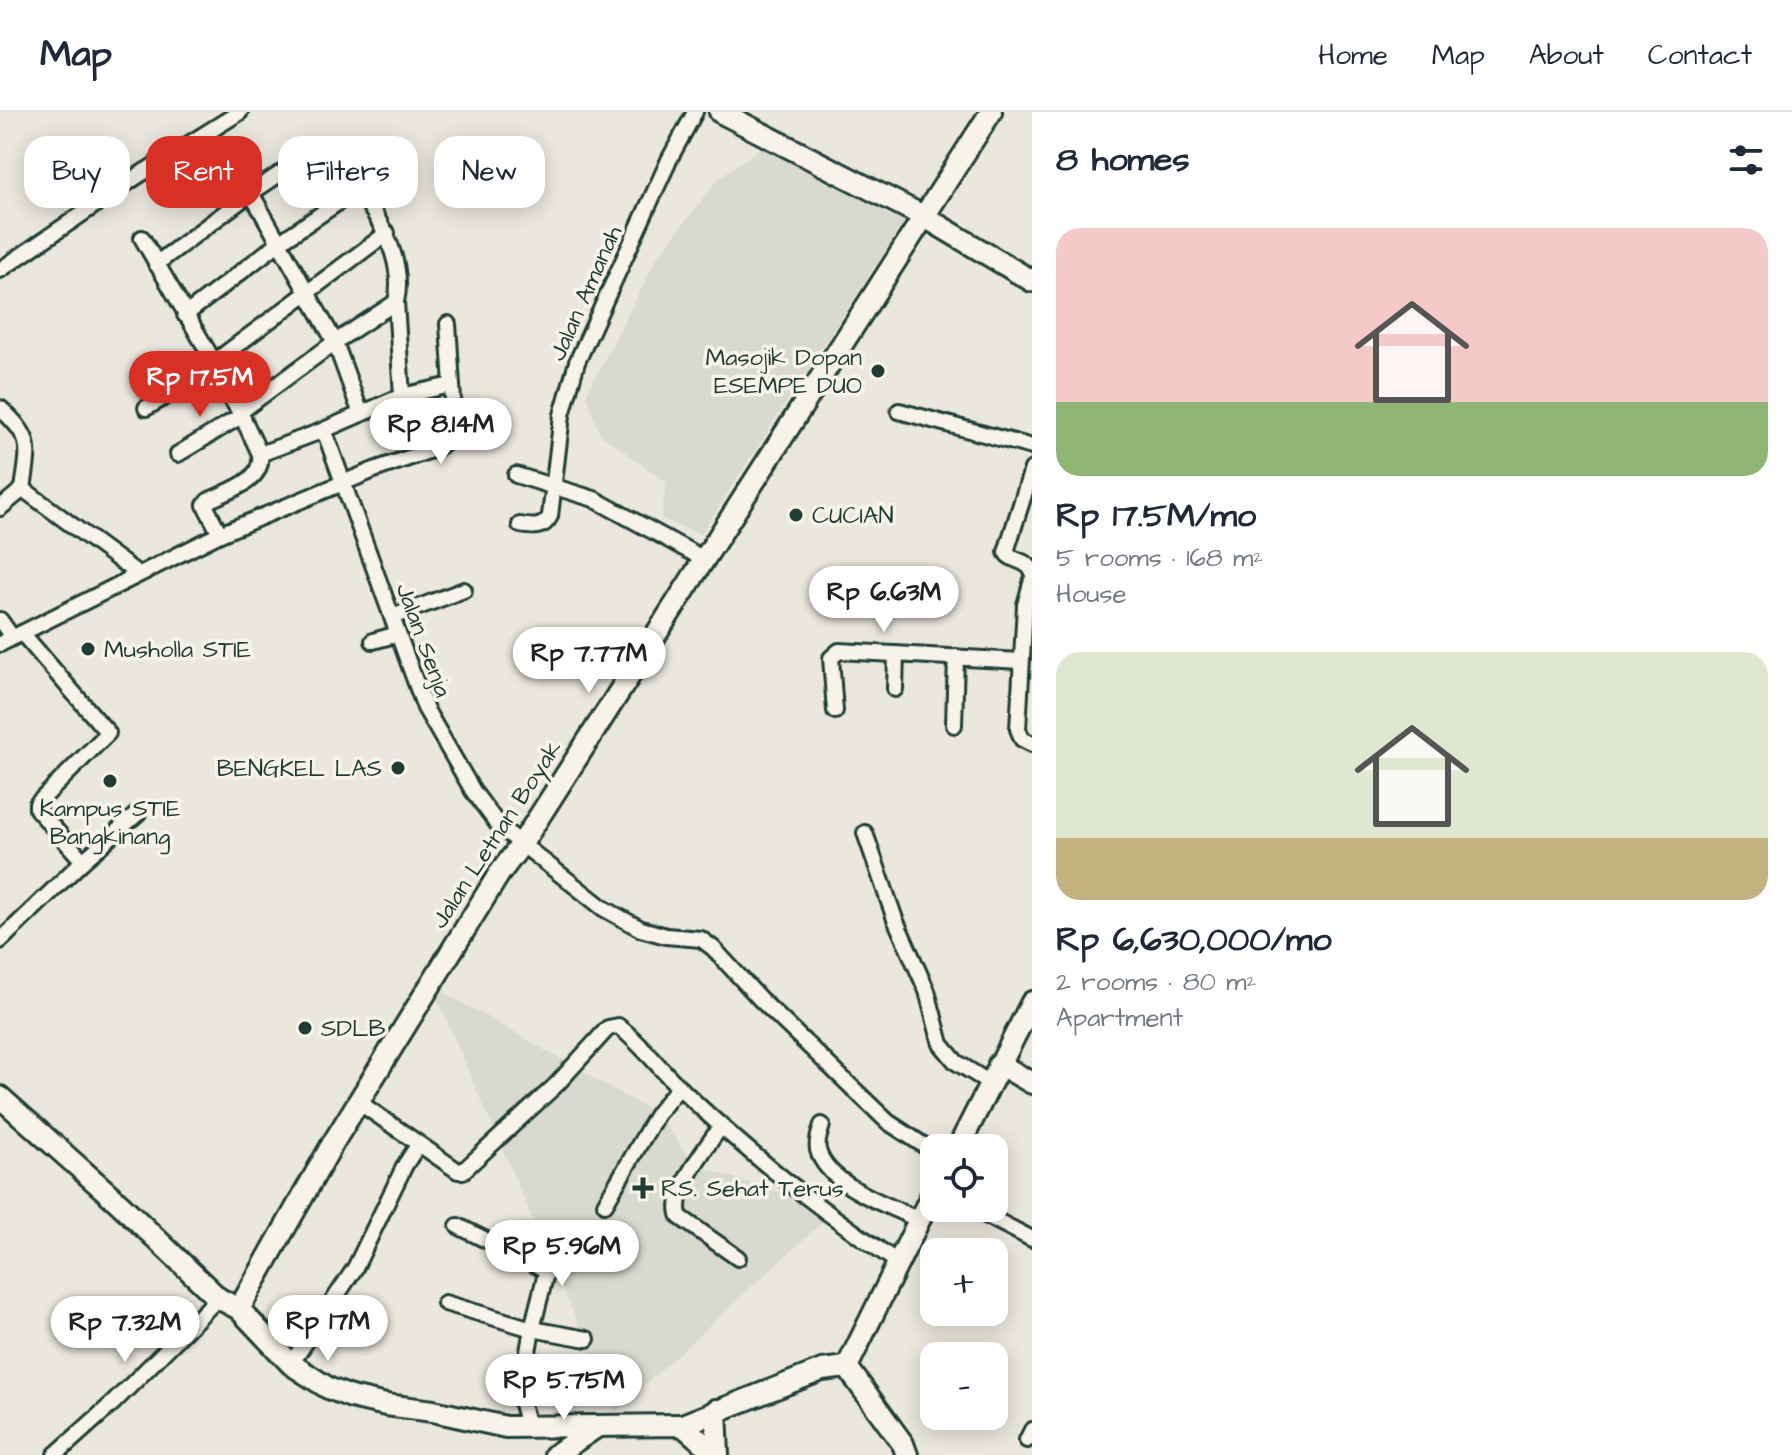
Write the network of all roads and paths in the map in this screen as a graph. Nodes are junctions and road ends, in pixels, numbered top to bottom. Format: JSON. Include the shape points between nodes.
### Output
{"nodes":[{"id":1,"x":240,"y":112,"type":"edge"},
{"id":2,"x":695,"y":112,"type":"edge"},
{"id":3,"x":720,"y":112,"type":"edge"},
{"id":4,"x":986,"y":114,"type":"edge"},
{"id":5,"x":231,"y":208,"type":"edge"},
{"id":6,"x":260,"y":208,"type":"edge"},
{"id":7,"x":330,"y":208,"type":"edge"},
{"id":8,"x":371,"y":208,"type":"edge"},
{"id":9,"x":923,"y":216,"type":"junction"},
{"id":10,"x":387,"y":233,"type":"junction"},
{"id":11,"x":142,"y":238,"type":"dead end"},
{"id":12,"x":280,"y":242,"type":"junction"},
{"id":13,"x":156,"y":264,"type":"junction"},
{"id":14,"x":0,"y":270,"type":"edge"},
{"id":15,"x":1032,"y":281,"type":"edge"},
{"id":16,"x":308,"y":293,"type":"junction"},
{"id":17,"x":396,"y":302,"type":"junction"},
{"id":18,"x":185,"y":315,"type":"junction"},
{"id":19,"x":448,"y":324,"type":"dead end"},
{"id":20,"x":335,"y":342,"type":"junction"},
{"id":21,"x":213,"y":366,"type":"junction"},
{"id":22,"x":451,"y":385,"type":"junction"},
{"id":23,"x":402,"y":396,"type":"junction"},
{"id":24,"x":0,"y":408,"type":"edge"},
{"id":25,"x":146,"y":408,"type":"dead end"},
{"id":26,"x":899,"y":411,"type":"dead end"},
{"id":27,"x":241,"y":414,"type":"junction"},
{"id":28,"x":361,"y":414,"type":"junction"},
{"id":29,"x":324,"y":430,"type":"junction"},
{"id":30,"x":1032,"y":447,"type":"edge"},
{"id":31,"x":178,"y":454,"type":"dead end"},
{"id":32,"x":260,"y":454,"type":"junction"},
{"id":33,"x":1032,"y":469,"type":"edge"},
{"id":34,"x":516,"y":475,"type":"dead end"},
{"id":35,"x":343,"y":484,"type":"junction"},
{"id":36,"x":555,"y":486,"type":"junction"},
{"id":37,"x":23,"y":489,"type":"junction"},
{"id":38,"x":0,"y":508,"type":"edge"},
{"id":39,"x":520,"y":525,"type":"dead end"},
{"id":40,"x":220,"y":534,"type":"junction"},
{"id":41,"x":702,"y":558,"type":"junction"},
{"id":42,"x":1032,"y":571,"type":"edge"},
{"id":43,"x":138,"y":574,"type":"junction"},
{"id":44,"x":1032,"y":580,"type":"edge"},
{"id":45,"x":464,"y":590,"type":"dead end"},
{"id":46,"x":392,"y":617,"type":"junction"},
{"id":47,"x":0,"y":620,"type":"edge"},
{"id":48,"x":398,"y":634,"type":"junction"},
{"id":49,"x":11,"y":638,"type":"edge"},
{"id":50,"x":373,"y":641,"type":"dead end"},
{"id":51,"x":896,"y":654,"type":"junction"},
{"id":52,"x":956,"y":657,"type":"junction"},
{"id":53,"x":1021,"y":661,"type":"junction"},
{"id":54,"x":895,"y":689,"type":"dead end"},
{"id":55,"x":835,"y":711,"type":"dead end"},
{"id":56,"x":954,"y":725,"type":"dead end"},
{"id":57,"x":1032,"y":744,"type":"edge"},
{"id":58,"x":138,"y":813,"type":"dead end"},
{"id":59,"x":865,"y":833,"type":"dead end"},
{"id":60,"x":521,"y":845,"type":"junction"},
{"id":61,"x":83,"y":861,"type":"junction"},
{"id":62,"x":0,"y":941,"type":"edge"},
{"id":63,"x":1032,"y":1002,"type":"edge"},
{"id":64,"x":994,"y":1074,"type":"junction"},
{"id":65,"x":1032,"y":1083,"type":"edge"},
{"id":66,"x":679,"y":1087,"type":"junction"},
{"id":67,"x":0,"y":1098,"type":"edge"},
{"id":68,"x":360,"y":1103,"type":"junction"},
{"id":69,"x":722,"y":1125,"type":"junction"},
{"id":70,"x":822,"y":1125,"type":"dead end"},
{"id":71,"x":965,"y":1134,"type":"edge"},
{"id":72,"x":920,"y":1143,"type":"edge"},
{"id":73,"x":418,"y":1145,"type":"junction"},
{"id":74,"x":605,"y":1204,"type":"dead end"},
{"id":75,"x":919,"y":1220,"type":"joint"},
{"id":76,"x":999,"y":1222,"type":"edge"},
{"id":77,"x":458,"y":1226,"type":"dead end"},
{"id":78,"x":1032,"y":1239,"type":"edge"},
{"id":79,"x":738,"y":1258,"type":"dead end"},
{"id":80,"x":899,"y":1263,"type":"junction"},
{"id":81,"x":218,"y":1298,"type":"junction"},
{"id":82,"x":445,"y":1303,"type":"dead end"},
{"id":83,"x":239,"y":1309,"type":"junction"},
{"id":84,"x":532,"y":1329,"type":"junction"},
{"id":85,"x":587,"y":1339,"type":"dead end"},
{"id":86,"x":291,"y":1364,"type":"junction"},
{"id":87,"x":847,"y":1367,"type":"junction"},
{"id":88,"x":716,"y":1410,"type":"junction"},
{"id":89,"x":682,"y":1425,"type":"junction"},
{"id":90,"x":528,"y":1426,"type":"junction"},
{"id":91,"x":598,"y":1426,"type":"junction"},
{"id":92,"x":55,"y":1455,"type":"edge"},
{"id":93,"x":555,"y":1455,"type":"edge"},
{"id":94,"x":718,"y":1455,"type":"edge"},
{"id":95,"x":907,"y":1455,"type":"edge"}],
"edges":[{"from":1,"to":14,"type":"street"},
{"from":2,"to":36,"type":"street","name":"Jalan Amanah","via":[[577,362],[562,415]]},
{"from":3,"to":9,"type":"street"},
{"from":4,"to":9,"type":"street","name":"Jalan Letnan Boyak"},
{"from":5,"to":13,"type":"street"},
{"from":6,"to":12,"type":"street"},
{"from":7,"to":12,"type":"street"},
{"from":8,"to":10,"type":"street"},
{"from":9,"to":15,"type":"street"},
{"from":9,"to":41,"type":"street","name":"Jalan Letnan Boyak"},
{"from":10,"to":16,"type":"street"},
{"from":10,"to":17,"type":"street","via":[[398,278]]},
{"from":11,"to":13,"type":"street"},
{"from":12,"to":16,"type":"street"},
{"from":12,"to":18,"type":"street"},
{"from":13,"to":18,"type":"street"},
{"from":16,"to":20,"type":"street"},
{"from":16,"to":21,"type":"street"},
{"from":17,"to":20,"type":"street"},
{"from":17,"to":23,"type":"street"},
{"from":18,"to":21,"type":"street"},
{"from":19,"to":22,"type":"street"},
{"from":20,"to":27,"type":"street"},
{"from":20,"to":28,"type":"street"},
{"from":21,"to":25,"type":"street"},
{"from":21,"to":27,"type":"street"},
{"from":22,"to":23,"type":"street"},
{"from":22,"to":35,"type":"street","via":[[454,416],[447,441]]},
{"from":23,"to":28,"type":"street"},
{"from":24,"to":37,"type":"street","via":[[25,435],[30,453]]},
{"from":26,"to":30,"type":"street"},
{"from":27,"to":31,"type":"street"},
{"from":27,"to":32,"type":"street"},
{"from":28,"to":29,"type":"street"},
{"from":29,"to":32,"type":"street"},
{"from":29,"to":35,"type":"street","name":"Jalan Senja"},
{"from":32,"to":40,"type":"street","via":[[256,476],[205,505]]},
{"from":33,"to":42,"type":"street","via":[[1006,552]]},
{"from":34,"to":36,"type":"street"},
{"from":35,"to":40,"type":"street"},
{"from":35,"to":46,"type":"street","name":"Jalan Senja"},
{"from":36,"to":39,"type":"street","name":"Jalan Amanah","via":[[548,522]]},
{"from":36,"to":41,"type":"street","via":[[605,504]]},
{"from":37,"to":38,"type":"street"},
{"from":37,"to":43,"type":"street"},
{"from":40,"to":43,"type":"street"},
{"from":41,"to":60,"type":"street","name":"Jalan Letnan Boyak"},
{"from":43,"to":49,"type":"street"},
{"from":44,"to":53,"type":"street"},
{"from":45,"to":46,"type":"street"},
{"from":46,"to":48,"type":"street","name":"Jalan Senja"},
{"from":47,"to":49,"type":"street"},
{"from":48,"to":50,"type":"street"},
{"from":48,"to":60,"type":"street","name":"Jalan Senja","via":[[437,730],[485,809]]},
{"from":49,"to":61,"type":"street","via":[[108,733],[37,804]]},
{"from":51,"to":52,"type":"street"},
{"from":51,"to":54,"type":"street"},
{"from":51,"to":55,"type":"street","via":[[834,654]]},
{"from":52,"to":53,"type":"street"},
{"from":52,"to":56,"type":"street"},
{"from":53,"to":57,"type":"street","via":[[1018,729]]},
{"from":58,"to":61,"type":"street"},
{"from":59,"to":64,"type":"street","via":[[927,991],[941,1044],[956,1062]]},
{"from":60,"to":68,"type":"street","name":"Jalan Letnan Boyak"},
{"from":60,"to":72,"type":"street","name":"Jalan Senja","via":[[615,915],[654,933],[701,939],[888,1122]]},
{"from":61,"to":62,"type":"street"},
{"from":63,"to":64,"type":"street"},
{"from":64,"to":65,"type":"street"},
{"from":64,"to":71,"type":"street"},
{"from":66,"to":69,"type":"street"},
{"from":66,"to":73,"type":"street","via":[[628,1033],[613,1025],[467,1169],[458,1171]]},
{"from":66,"to":74,"type":"street","via":[[657,1114]]},
{"from":67,"to":81,"type":"street"},
{"from":68,"to":73,"type":"street"},
{"from":68,"to":83,"type":"street","name":"Jalan Letnan Boyak"},
{"from":69,"to":79,"type":"street","via":[[689,1176],[677,1210]]},
{"from":69,"to":80,"type":"street","via":[[761,1161]]},
{"from":70,"to":75,"type":"street","via":[[818,1150],[832,1173]]},
{"from":73,"to":86,"type":"street","via":[[355,1268]]},
{"from":75,"to":80,"type":"street"},
{"from":76,"to":78,"type":"street"},
{"from":77,"to":84,"type":"street","via":[[544,1269]]},
{"from":80,"to":87,"type":"street"},
{"from":81,"to":83,"type":"street"},
{"from":81,"to":92,"type":"street"},
{"from":82,"to":84,"type":"street"},
{"from":83,"to":86,"type":"street"},
{"from":84,"to":85,"type":"street"},
{"from":84,"to":90,"type":"street","via":[[520,1397]]},
{"from":86,"to":90,"type":"street","via":[[351,1397],[506,1427]]},
{"from":87,"to":88,"type":"street","via":[[822,1370]]},
{"from":87,"to":95,"type":"street"},
{"from":88,"to":89,"type":"street"},
{"from":88,"to":94,"type":"street"},
{"from":89,"to":91,"type":"street"},
{"from":89,"to":94,"type":"street"},
{"from":90,"to":91,"type":"street"},
{"from":91,"to":93,"type":"street"}]}
